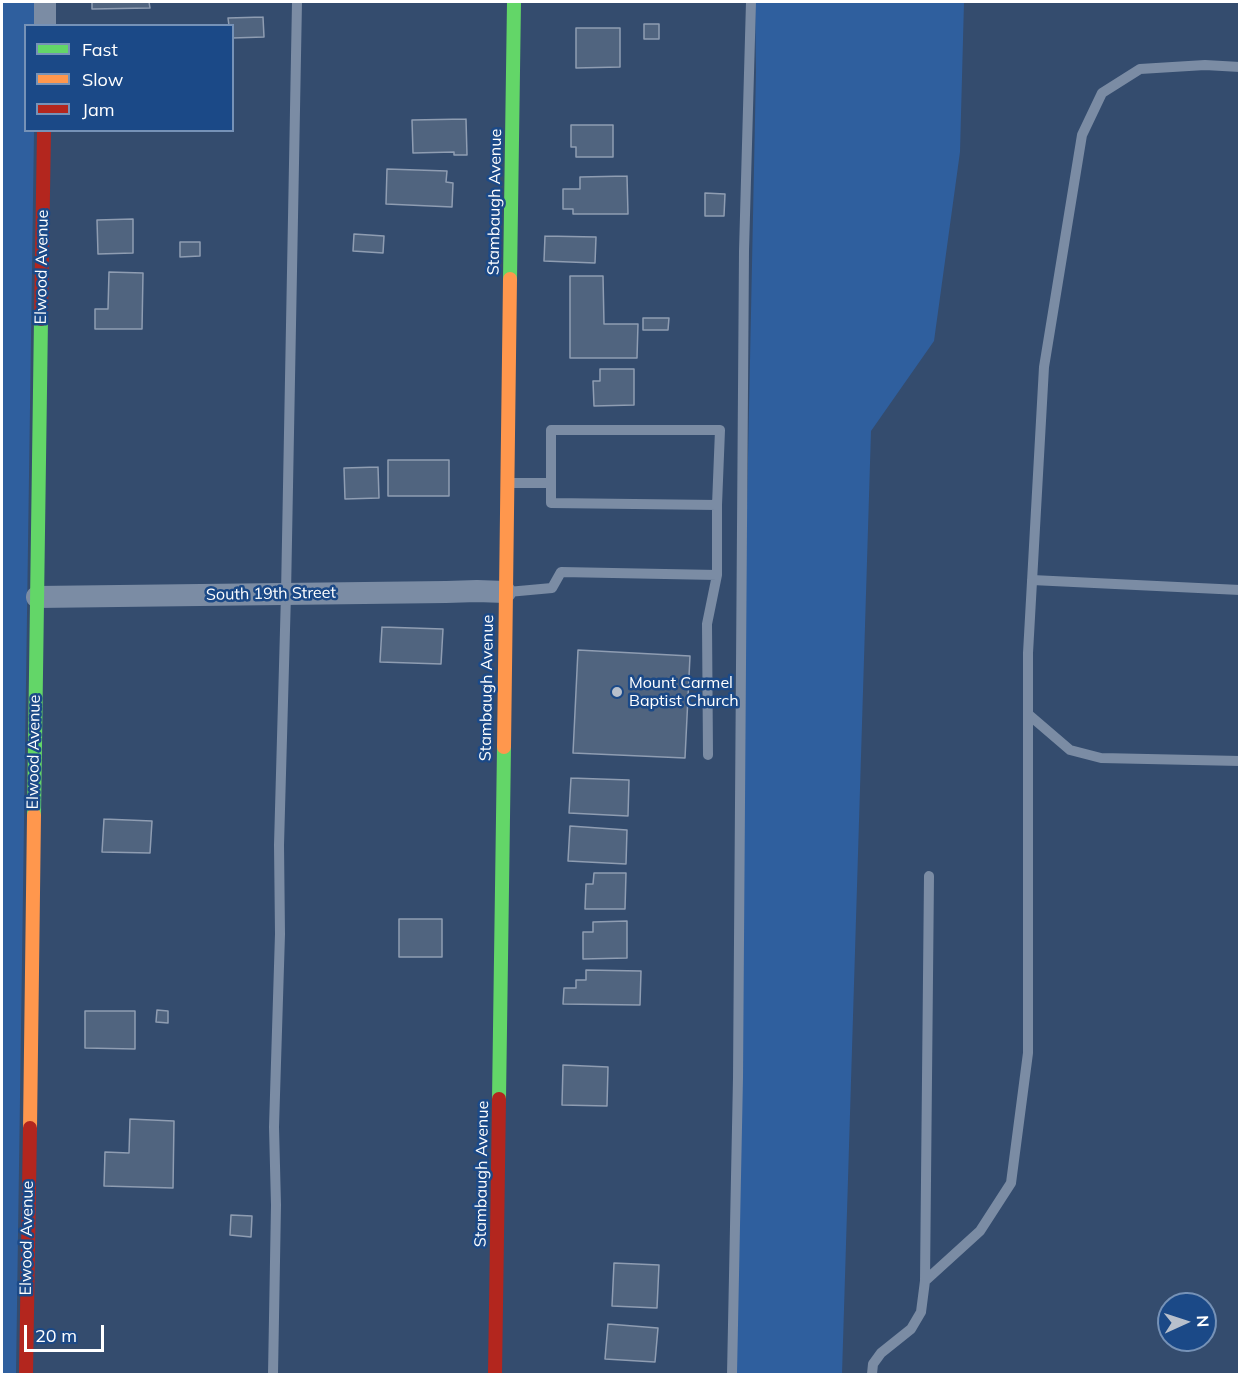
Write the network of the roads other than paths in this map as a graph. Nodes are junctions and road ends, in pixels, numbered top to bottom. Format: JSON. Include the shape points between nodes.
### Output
{"nodes":[{"id":1,"x":45,"y":2,"type":"edge"},
{"id":2,"x":297,"y":2,"type":"edge"},
{"id":3,"x":514,"y":2,"type":"edge"},
{"id":4,"x":751,"y":2,"type":"edge"},
{"id":5,"x":45,"y":24,"type":"edge"},
{"id":6,"x":1239,"y":67,"type":"edge"},
{"id":7,"x":44,"y":132,"type":"edge"},
{"id":8,"x":508,"y":483,"type":"junction"},
{"id":9,"x":550,"y":483,"type":"junction"},
{"id":10,"x":717,"y":505,"type":"junction"},
{"id":11,"x":717,"y":575,"type":"junction"},
{"id":12,"x":1032,"y":580,"type":"junction"},
{"id":13,"x":1239,"y":590,"type":"edge"},
{"id":14,"x":505,"y":592,"type":"junction"},
{"id":15,"x":286,"y":594,"type":"junction"},
{"id":16,"x":37,"y":597,"type":"junction"},
{"id":17,"x":1028,"y":714,"type":"junction"},
{"id":18,"x":708,"y":755,"type":"dead end"},
{"id":19,"x":1239,"y":760,"type":"edge"},
{"id":20,"x":929,"y":876,"type":"dead end"},
{"id":21,"x":925,"y":1281,"type":"junction"},
{"id":22,"x":26,"y":1374,"type":"edge"},
{"id":23,"x":273,"y":1374,"type":"edge"},
{"id":24,"x":495,"y":1374,"type":"edge"},
{"id":25,"x":732,"y":1374,"type":"edge"},
{"id":26,"x":873,"y":1374,"type":"edge"}],
"edges":[{"from":1,"to":5,"type":"street"},
{"from":2,"to":15,"type":"lane"},
{"from":3,"to":8,"type":"street","name":"Stambaugh Avenue"},
{"from":4,"to":25,"type":"lane","via":[[744,251]]},
{"from":6,"to":12,"type":"lane","via":[[1140,69],[1102,93],[1082,135],[1044,367]]},
{"from":7,"to":16,"type":"street","name":"Elwood Avenue"},
{"from":8,"to":9,"type":"lane"},
{"from":8,"to":14,"type":"street","name":"Stambaugh Avenue"},
{"from":9,"to":10,"type":"lane","via":[[551,503]]},
{"from":9,"to":10,"type":"lane","via":[[551,429],[720,430]]},
{"from":10,"to":11,"type":"lane"},
{"from":11,"to":14,"type":"lane","via":[[561,572],[552,588]]},
{"from":11,"to":18,"type":"lane","via":[[707,624]]},
{"from":12,"to":13,"type":"lane"},
{"from":12,"to":17,"type":"lane"},
{"from":14,"to":15,"type":"street","name":"South 19th Street"},
{"from":14,"to":24,"type":"street","name":"Stambaugh Avenue"},
{"from":15,"to":16,"type":"street","name":"South 19th Street"},
{"from":15,"to":23,"type":"lane","via":[[274,1127]]},
{"from":16,"to":22,"type":"street","name":"Elwood Avenue"},
{"from":17,"to":19,"type":"lane","via":[[1070,750],[1101,759]]},
{"from":17,"to":21,"type":"lane","via":[[1028,1053],[1011,1183],[980,1231]]},
{"from":20,"to":21,"type":"lane"},
{"from":21,"to":26,"type":"lane","via":[[921,1312],[911,1329],[881,1353],[873,1364]]}]}
